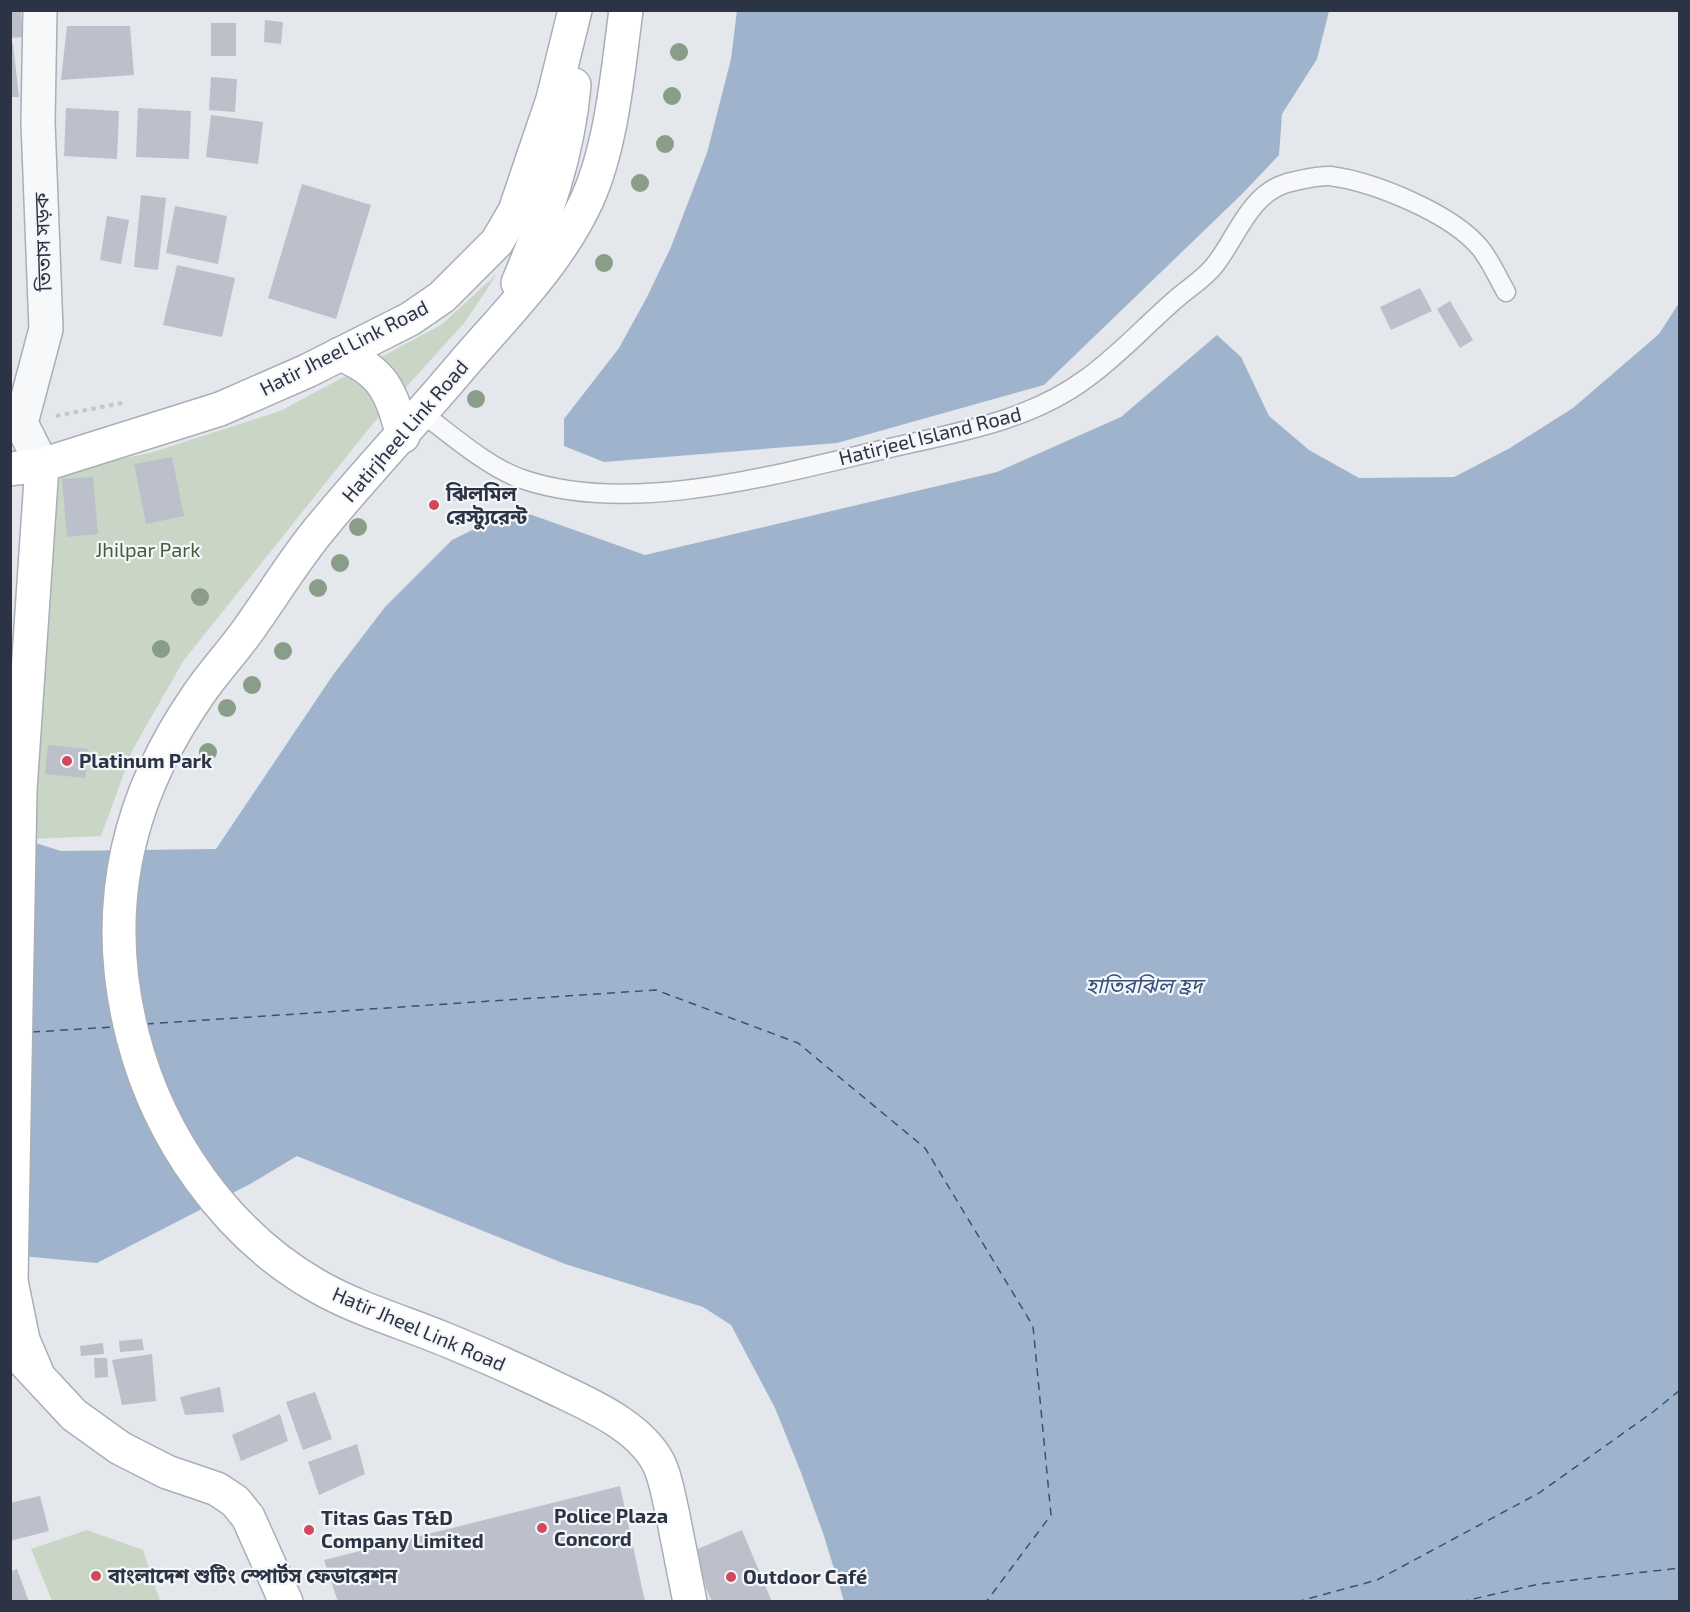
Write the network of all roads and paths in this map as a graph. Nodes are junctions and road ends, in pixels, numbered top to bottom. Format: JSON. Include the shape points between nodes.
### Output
{"nodes":[{"id":1,"x":40,"y":10,"type":"edge"},
{"id":2,"x":575,"y":10,"type":"edge"},
{"id":3,"x":580,"y":10,"type":"edge"},
{"id":4,"x":626,"y":10,"type":"edge"},
{"id":5,"x":1506,"y":292,"type":"dead end"},
{"id":6,"x":504,"y":318,"type":"junction"},
{"id":7,"x":340,"y":354,"type":"junction"},
{"id":8,"x":131,"y":401,"type":"dead end"},
{"id":9,"x":413,"y":425,"type":"junction"},
{"id":10,"x":16,"y":430,"type":"edge"},
{"id":11,"x":26,"y":467,"type":"edge"},
{"id":12,"x":21,"y":618,"type":"edge"},
{"id":13,"x":18,"y":775,"type":"edge"},
{"id":14,"x":131,"y":831,"type":"joint"},
{"id":15,"x":11,"y":1281,"type":"edge"},
{"id":16,"x":10,"y":1344,"type":"edge"},
{"id":17,"x":37,"y":1372,"type":"junction"},
{"id":18,"x":286,"y":1602,"type":"edge"},
{"id":19,"x":690,"y":1602,"type":"edge"}],
"edges":[{"from":1,"to":10,"type":"street","name":"তিতাস সড়ক","via":[[38,122],[46,329]]},
{"from":2,"to":7,"type":"main road","name":"Hatir Jheel Link Road","via":[[536,157],[515,212],[497,242],[442,297],[410,319]]},
{"from":3,"to":6,"type":"main road","via":[[566,142],[538,236]]},
{"from":4,"to":6,"type":"main road","name":"Hatirjheel Link Road","via":[[611,112],[593,184],[563,243]]},
{"from":5,"to":9,"type":"lane","name":"Hatirjeel Island Road","via":[[1482,250],[1443,217],[1377,188],[1328,176],[1285,184],[1264,197],[1240,222],[1214,267],[1086,379],[1040,407],[948,435],[767,477],[693,489],[616,493],[559,488],[520,478],[467,447]]},
{"from":6,"to":9,"type":"main road","name":"Hatirjheel Link Road"},
{"from":7,"to":9,"type":"main road","via":[[377,373]]},
{"from":7,"to":11,"type":"main road","name":"Hatir Jheel Link Road","via":[[220,409]]},
{"from":8,"to":10,"type":"path"},
{"from":9,"to":14,"type":"main road","name":"Hatirjheel Link Road","via":[[320,527],[197,696],[164,751]]},
{"from":10,"to":11,"type":"street"},
{"from":11,"to":12,"type":"main road"},
{"from":12,"to":13,"type":"main road"},
{"from":13,"to":15,"type":"main road"},
{"from":14,"to":19,"type":"main road","name":"Hatir Jheel Link Road","via":[[122,869],[117,954],[134,1044],[158,1107],[206,1188],[231,1219],[315,1285],[537,1379],[641,1440],[657,1460],[666,1481]]},
{"from":15,"to":17,"type":"main road","via":[[23,1340]]},
{"from":16,"to":17,"type":"main road"},
{"from":17,"to":18,"type":"main road","via":[[74,1415],[120,1448],[167,1472],[218,1489],[235,1501],[248,1516]]}]}
